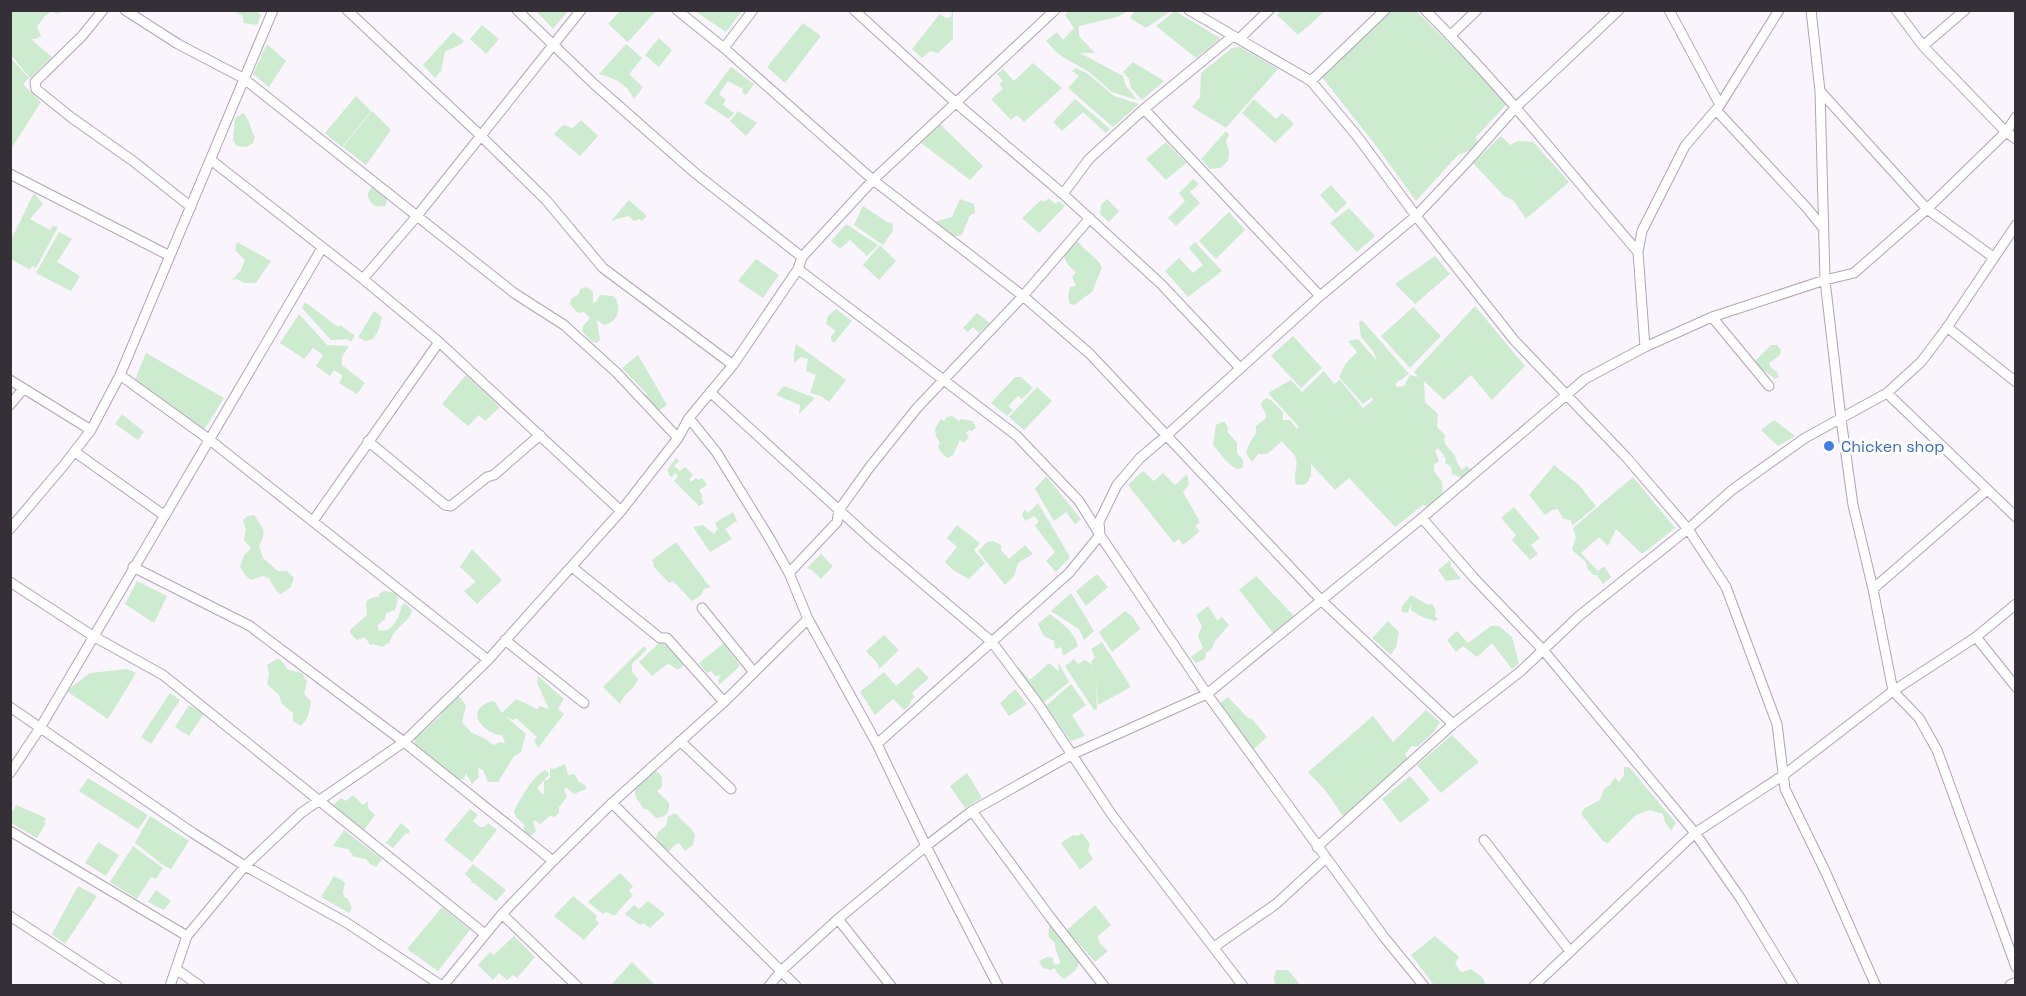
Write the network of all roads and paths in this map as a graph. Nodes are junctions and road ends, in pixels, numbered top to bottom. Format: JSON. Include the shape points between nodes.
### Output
{"nodes":[{"id":1,"x":103,"y":10,"type":"edge"},
{"id":2,"x":125,"y":10,"type":"edge"},
{"id":3,"x":273,"y":10,"type":"edge"},
{"id":4,"x":347,"y":10,"type":"edge"},
{"id":5,"x":517,"y":10,"type":"edge"},
{"id":6,"x":581,"y":10,"type":"edge"},
{"id":7,"x":677,"y":10,"type":"edge"},
{"id":8,"x":753,"y":10,"type":"edge"},
{"id":9,"x":854,"y":10,"type":"edge"},
{"id":10,"x":1189,"y":10,"type":"edge"},
{"id":11,"x":1269,"y":10,"type":"edge"},
{"id":12,"x":1385,"y":10,"type":"edge"},
{"id":13,"x":1425,"y":10,"type":"edge"},
{"id":14,"x":1477,"y":10,"type":"edge"},
{"id":15,"x":1619,"y":10,"type":"edge"},
{"id":16,"x":1669,"y":10,"type":"edge"},
{"id":17,"x":1779,"y":10,"type":"edge"},
{"id":18,"x":1811,"y":10,"type":"edge"},
{"id":19,"x":1896,"y":10,"type":"edge"},
{"id":20,"x":1965,"y":10,"type":"edge"},
{"id":21,"x":1048,"y":12,"type":"edge"},
{"id":22,"x":1450,"y":36,"type":"junction"},
{"id":23,"x":1236,"y":38,"type":"junction"},
{"id":24,"x":553,"y":45,"type":"junction"},
{"id":25,"x":1923,"y":46,"type":"junction"},
{"id":26,"x":724,"y":48,"type":"junction"},
{"id":27,"x":243,"y":78,"type":"junction"},
{"id":28,"x":1311,"y":81,"type":"junction"},
{"id":29,"x":1820,"y":91,"type":"junction"},
{"id":30,"x":955,"y":102,"type":"junction"},
{"id":31,"x":1718,"y":107,"type":"junction"},
{"id":32,"x":1515,"y":108,"type":"junction"},
{"id":33,"x":1144,"y":109,"type":"junction"},
{"id":34,"x":2016,"y":117,"type":"edge"},
{"id":35,"x":2006,"y":132,"type":"junction"},
{"id":36,"x":480,"y":135,"type":"junction"},
{"id":37,"x":2016,"y":139,"type":"edge"},
{"id":38,"x":211,"y":160,"type":"junction"},
{"id":39,"x":10,"y":174,"type":"edge"},
{"id":40,"x":873,"y":180,"type":"junction"},
{"id":41,"x":1063,"y":194,"type":"junction"},
{"id":42,"x":191,"y":207,"type":"junction"},
{"id":43,"x":1927,"y":208,"type":"junction"},
{"id":44,"x":417,"y":216,"type":"junction"},
{"id":45,"x":1416,"y":216,"type":"junction"},
{"id":46,"x":1090,"y":218,"type":"junction"},
{"id":47,"x":1823,"y":228,"type":"junction"},
{"id":48,"x":2014,"y":229,"type":"edge"},
{"id":49,"x":322,"y":248,"type":"junction"},
{"id":50,"x":1638,"y":252,"type":"junction"},
{"id":51,"x":170,"y":256,"type":"junction"},
{"id":52,"x":1993,"y":257,"type":"junction"},
{"id":53,"x":802,"y":258,"type":"junction"},
{"id":54,"x":798,"y":269,"type":"junction"},
{"id":55,"x":363,"y":279,"type":"junction"},
{"id":56,"x":1825,"y":280,"type":"junction"},
{"id":57,"x":1023,"y":296,"type":"junction"},
{"id":58,"x":1320,"y":296,"type":"junction"},
{"id":59,"x":1712,"y":317,"type":"junction"},
{"id":60,"x":1947,"y":327,"type":"junction"},
{"id":61,"x":439,"y":342,"type":"junction"},
{"id":62,"x":1645,"y":347,"type":"junction"},
{"id":63,"x":733,"y":365,"type":"junction"},
{"id":64,"x":1240,"y":368,"type":"junction"},
{"id":65,"x":120,"y":375,"type":"junction"},
{"id":66,"x":10,"y":380,"type":"edge"},
{"id":67,"x":945,"y":380,"type":"junction"},
{"id":68,"x":2016,"y":382,"type":"edge"},
{"id":69,"x":1769,"y":386,"type":"dead end"},
{"id":70,"x":23,"y":389,"type":"junction"},
{"id":71,"x":710,"y":392,"type":"junction"},
{"id":72,"x":1887,"y":393,"type":"junction"},
{"id":73,"x":1566,"y":395,"type":"junction"},
{"id":74,"x":10,"y":405,"type":"edge"},
{"id":75,"x":689,"y":418,"type":"junction"},
{"id":76,"x":1841,"y":419,"type":"junction"},
{"id":77,"x":91,"y":430,"type":"junction"},
{"id":78,"x":540,"y":435,"type":"junction"},
{"id":79,"x":1167,"y":435,"type":"junction"},
{"id":80,"x":678,"y":438,"type":"junction"},
{"id":81,"x":210,"y":440,"type":"junction"},
{"id":82,"x":368,"y":441,"type":"junction"},
{"id":83,"x":75,"y":452,"type":"junction"},
{"id":84,"x":1987,"y":490,"type":"junction"},
{"id":85,"x":839,"y":510,"type":"junction"},
{"id":86,"x":621,"y":511,"type":"junction"},
{"id":87,"x":165,"y":516,"type":"junction"},
{"id":88,"x":2016,"y":517,"type":"edge"},
{"id":89,"x":1422,"y":518,"type":"junction"},
{"id":90,"x":313,"y":521,"type":"junction"},
{"id":91,"x":1688,"y":528,"type":"junction"},
{"id":92,"x":10,"y":529,"type":"edge"},
{"id":93,"x":1100,"y":535,"type":"junction"},
{"id":94,"x":133,"y":567,"type":"junction"},
{"id":95,"x":572,"y":567,"type":"junction"},
{"id":96,"x":789,"y":573,"type":"junction"},
{"id":97,"x":10,"y":582,"type":"edge"},
{"id":98,"x":1873,"y":588,"type":"junction"},
{"id":99,"x":1322,"y":601,"type":"junction"},
{"id":100,"x":2016,"y":604,"type":"edge"},
{"id":101,"x":702,"y":608,"type":"dead end"},
{"id":102,"x":808,"y":619,"type":"junction"},
{"id":103,"x":93,"y":636,"type":"junction"},
{"id":104,"x":1976,"y":637,"type":"junction"},
{"id":105,"x":505,"y":640,"type":"junction"},
{"id":106,"x":992,"y":642,"type":"junction"},
{"id":107,"x":1544,"y":651,"type":"junction"},
{"id":108,"x":489,"y":660,"type":"junction"},
{"id":109,"x":753,"y":672,"type":"junction"},
{"id":110,"x":2016,"y":687,"type":"edge"},
{"id":111,"x":1893,"y":691,"type":"junction"},
{"id":112,"x":1207,"y":693,"type":"junction"},
{"id":113,"x":724,"y":702,"type":"junction"},
{"id":114,"x":584,"y":704,"type":"dead end"},
{"id":115,"x":10,"y":707,"type":"edge"},
{"id":116,"x":1453,"y":724,"type":"junction"},
{"id":117,"x":40,"y":728,"type":"junction"},
{"id":118,"x":680,"y":741,"type":"junction"},
{"id":119,"x":404,"y":742,"type":"junction"},
{"id":120,"x":877,"y":744,"type":"junction"},
{"id":121,"x":1071,"y":755,"type":"junction"},
{"id":122,"x":10,"y":773,"type":"edge"},
{"id":123,"x":1785,"y":774,"type":"junction"},
{"id":124,"x":730,"y":789,"type":"dead end"},
{"id":125,"x":319,"y":802,"type":"junction"},
{"id":126,"x":612,"y":803,"type":"junction"},
{"id":127,"x":972,"y":811,"type":"junction"},
{"id":128,"x":10,"y":831,"type":"edge"},
{"id":129,"x":1695,"y":833,"type":"junction"},
{"id":130,"x":1484,"y":840,"type":"dead end"},
{"id":131,"x":926,"y":846,"type":"junction"},
{"id":132,"x":1317,"y":847,"type":"junction"},
{"id":133,"x":1326,"y":858,"type":"junction"},
{"id":134,"x":553,"y":861,"type":"junction"},
{"id":135,"x":245,"y":866,"type":"junction"},
{"id":136,"x":502,"y":914,"type":"junction"},
{"id":137,"x":10,"y":916,"type":"edge"},
{"id":138,"x":838,"y":920,"type":"junction"},
{"id":139,"x":485,"y":934,"type":"junction"},
{"id":140,"x":187,"y":936,"type":"junction"},
{"id":141,"x":1215,"y":947,"type":"junction"},
{"id":142,"x":1569,"y":950,"type":"junction"},
{"id":143,"x":2016,"y":967,"type":"edge"},
{"id":144,"x":176,"y":969,"type":"junction"},
{"id":145,"x":782,"y":970,"type":"junction"},
{"id":146,"x":116,"y":985,"type":"edge"},
{"id":147,"x":170,"y":986,"type":"edge"},
{"id":148,"x":200,"y":986,"type":"edge"},
{"id":149,"x":443,"y":986,"type":"edge"},
{"id":150,"x":577,"y":986,"type":"edge"},
{"id":151,"x":769,"y":986,"type":"edge"},
{"id":152,"x":796,"y":986,"type":"edge"},
{"id":153,"x":891,"y":986,"type":"edge"},
{"id":154,"x":998,"y":986,"type":"edge"},
{"id":155,"x":1104,"y":986,"type":"edge"},
{"id":156,"x":1243,"y":986,"type":"edge"},
{"id":157,"x":1424,"y":986,"type":"edge"},
{"id":158,"x":1534,"y":986,"type":"edge"},
{"id":159,"x":1794,"y":986,"type":"edge"},
{"id":160,"x":1876,"y":986,"type":"edge"}],
"edges":[{"from":1,"to":42,"type":"street","via":[[36,82],[36,89]]},
{"from":2,"to":27,"type":"street"},
{"from":3,"to":27,"type":"street"},
{"from":4,"to":36,"type":"street"},
{"from":5,"to":24,"type":"street"},
{"from":6,"to":24,"type":"street"},
{"from":7,"to":26,"type":"street"},
{"from":8,"to":26,"type":"street"},
{"from":9,"to":30,"type":"street"},
{"from":10,"to":23,"type":"street"},
{"from":11,"to":23,"type":"street"},
{"from":12,"to":28,"type":"street"},
{"from":13,"to":22,"type":"street"},
{"from":14,"to":22,"type":"street"},
{"from":15,"to":32,"type":"street"},
{"from":16,"to":31,"type":"street"},
{"from":17,"to":31,"type":"street"},
{"from":18,"to":29,"type":"street"},
{"from":19,"to":25,"type":"street"},
{"from":20,"to":25,"type":"street"},
{"from":21,"to":30,"type":"street"},
{"from":22,"to":32,"type":"street"},
{"from":23,"to":28,"type":"street"},
{"from":23,"to":33,"type":"street"},
{"from":24,"to":36,"type":"street"},
{"from":24,"to":53,"type":"street","via":[[695,173]]},
{"from":25,"to":35,"type":"street"},
{"from":26,"to":40,"type":"street"},
{"from":27,"to":38,"type":"street"},
{"from":27,"to":44,"type":"street"},
{"from":28,"to":45,"type":"street"},
{"from":29,"to":43,"type":"street"},
{"from":29,"to":47,"type":"street"},
{"from":30,"to":40,"type":"street"},
{"from":30,"to":41,"type":"street"},
{"from":31,"to":47,"type":"street"},
{"from":31,"to":50,"type":"street","via":[[1685,146],[1642,231]]},
{"from":32,"to":45,"type":"street"},
{"from":32,"to":50,"type":"street"},
{"from":33,"to":41,"type":"street","via":[[1089,159]]},
{"from":33,"to":58,"type":"street"},
{"from":34,"to":35,"type":"street"},
{"from":35,"to":37,"type":"street"},
{"from":35,"to":43,"type":"street"},
{"from":36,"to":44,"type":"street"},
{"from":36,"to":63,"type":"street","via":[[546,200],[603,268]]},
{"from":38,"to":42,"type":"street"},
{"from":38,"to":49,"type":"street"},
{"from":39,"to":51,"type":"street"},
{"from":40,"to":53,"type":"street"},
{"from":40,"to":57,"type":"street"},
{"from":41,"to":46,"type":"street"},
{"from":42,"to":51,"type":"street"},
{"from":43,"to":52,"type":"street"},
{"from":43,"to":56,"type":"street","via":[[1854,273]]},
{"from":44,"to":55,"type":"street"},
{"from":44,"to":80,"type":"street","via":[[514,293],[564,326],[617,373]]},
{"from":45,"to":58,"type":"street"},
{"from":45,"to":73,"type":"street","via":[[1514,340]]},
{"from":46,"to":57,"type":"street"},
{"from":46,"to":64,"type":"street","via":[[1161,284]]},
{"from":47,"to":56,"type":"street"},
{"from":48,"to":52,"type":"street"},
{"from":49,"to":55,"type":"street"},
{"from":49,"to":81,"type":"street"},
{"from":50,"to":62,"type":"street"},
{"from":51,"to":65,"type":"street"},
{"from":52,"to":60,"type":"street"},
{"from":53,"to":54,"type":"street"},
{"from":54,"to":63,"type":"street"},
{"from":54,"to":67,"type":"street"},
{"from":55,"to":61,"type":"street"},
{"from":56,"to":59,"type":"street"},
{"from":56,"to":76,"type":"street"},
{"from":57,"to":67,"type":"street"},
{"from":57,"to":79,"type":"street","via":[[1090,354]]},
{"from":58,"to":64,"type":"street"},
{"from":59,"to":62,"type":"street"},
{"from":59,"to":69,"type":"street"},
{"from":60,"to":68,"type":"street"},
{"from":60,"to":72,"type":"street","via":[[1921,362]]},
{"from":61,"to":78,"type":"street"},
{"from":61,"to":82,"type":"street"},
{"from":62,"to":73,"type":"street","via":[[1585,379]]},
{"from":63,"to":71,"type":"street"},
{"from":64,"to":79,"type":"street"},
{"from":65,"to":77,"type":"street"},
{"from":65,"to":81,"type":"street"},
{"from":66,"to":70,"type":"street"},
{"from":67,"to":85,"type":"street","via":[[917,408]]},
{"from":67,"to":93,"type":"street","via":[[1017,436],[1079,501]]},
{"from":70,"to":74,"type":"street"},
{"from":70,"to":77,"type":"street"},
{"from":71,"to":75,"type":"street"},
{"from":71,"to":85,"type":"street"},
{"from":72,"to":76,"type":"street"},
{"from":72,"to":84,"type":"street"},
{"from":73,"to":89,"type":"street"},
{"from":73,"to":91,"type":"street"},
{"from":75,"to":80,"type":"street"},
{"from":75,"to":96,"type":"street","via":[[717,453]]},
{"from":76,"to":91,"type":"street","via":[[1805,438],[1732,490]]},
{"from":76,"to":98,"type":"street","via":[[1853,505]]},
{"from":77,"to":83,"type":"street"},
{"from":78,"to":82,"type":"street","via":[[451,506]]},
{"from":78,"to":86,"type":"street"},
{"from":79,"to":93,"type":"street","via":[[1117,485],[1099,522]]},
{"from":79,"to":99,"type":"street"},
{"from":80,"to":86,"type":"street"},
{"from":81,"to":87,"type":"street"},
{"from":81,"to":90,"type":"street"},
{"from":82,"to":90,"type":"street"},
{"from":83,"to":87,"type":"street"},
{"from":83,"to":92,"type":"street"},
{"from":84,"to":88,"type":"street"},
{"from":84,"to":98,"type":"street"},
{"from":85,"to":96,"type":"street","via":[[837,522]]},
{"from":85,"to":106,"type":"street"},
{"from":86,"to":95,"type":"street"},
{"from":87,"to":94,"type":"street"},
{"from":89,"to":99,"type":"street"},
{"from":89,"to":107,"type":"street"},
{"from":90,"to":108,"type":"street"},
{"from":91,"to":107,"type":"street","via":[[1579,616]]},
{"from":91,"to":123,"type":"street","via":[[1726,587],[1777,724]]},
{"from":93,"to":106,"type":"street","via":[[1069,573]]},
{"from":93,"to":112,"type":"street"},
{"from":94,"to":103,"type":"street"},
{"from":94,"to":119,"type":"street","via":[[250,626]]},
{"from":95,"to":105,"type":"street"},
{"from":95,"to":113,"type":"street","via":[[660,638],[667,638]]},
{"from":96,"to":102,"type":"street"},
{"from":97,"to":103,"type":"street"},
{"from":98,"to":111,"type":"street"},
{"from":99,"to":112,"type":"street"},
{"from":99,"to":116,"type":"street"},
{"from":100,"to":104,"type":"street"},
{"from":101,"to":109,"type":"street"},
{"from":102,"to":109,"type":"street"},
{"from":102,"to":120,"type":"street"},
{"from":103,"to":117,"type":"street"},
{"from":103,"to":125,"type":"street","via":[[163,675]]},
{"from":104,"to":110,"type":"street"},
{"from":104,"to":111,"type":"street"},
{"from":105,"to":108,"type":"street"},
{"from":105,"to":114,"type":"street"},
{"from":106,"to":120,"type":"street"},
{"from":106,"to":121,"type":"street"},
{"from":107,"to":116,"type":"street"},
{"from":107,"to":129,"type":"street"},
{"from":108,"to":119,"type":"street"},
{"from":109,"to":113,"type":"street"},
{"from":111,"to":123,"type":"street"},
{"from":111,"to":143,"type":"street","via":[[1918,718],[1937,750]]},
{"from":112,"to":121,"type":"street"},
{"from":112,"to":132,"type":"street"},
{"from":113,"to":118,"type":"street"},
{"from":115,"to":117,"type":"street"},
{"from":116,"to":132,"type":"street"},
{"from":117,"to":122,"type":"street"},
{"from":117,"to":135,"type":"street"},
{"from":118,"to":124,"type":"street"},
{"from":118,"to":126,"type":"street"},
{"from":119,"to":125,"type":"street"},
{"from":119,"to":134,"type":"street"},
{"from":120,"to":131,"type":"street"},
{"from":121,"to":127,"type":"street"},
{"from":121,"to":141,"type":"street","via":[[1112,816]]},
{"from":123,"to":129,"type":"street"},
{"from":123,"to":160,"type":"street","via":[[1785,789]]},
{"from":125,"to":135,"type":"street","via":[[301,813]]},
{"from":125,"to":139,"type":"street"},
{"from":126,"to":134,"type":"street"},
{"from":126,"to":145,"type":"street"},
{"from":127,"to":131,"type":"street"},
{"from":127,"to":155,"type":"street"},
{"from":128,"to":140,"type":"street"},
{"from":129,"to":142,"type":"street"},
{"from":129,"to":159,"type":"street"},
{"from":130,"to":142,"type":"street"},
{"from":131,"to":138,"type":"street"},
{"from":131,"to":154,"type":"street"},
{"from":132,"to":133,"type":"street"},
{"from":133,"to":141,"type":"street","via":[[1276,904]]},
{"from":133,"to":157,"type":"street"},
{"from":134,"to":136,"type":"street"},
{"from":135,"to":140,"type":"street"},
{"from":135,"to":149,"type":"street","via":[[347,923]]},
{"from":136,"to":139,"type":"street"},
{"from":136,"to":150,"type":"street"},
{"from":137,"to":146,"type":"street"},
{"from":138,"to":145,"type":"street"},
{"from":138,"to":153,"type":"street"},
{"from":139,"to":149,"type":"street"},
{"from":140,"to":144,"type":"street"},
{"from":141,"to":156,"type":"street"},
{"from":142,"to":158,"type":"street"},
{"from":144,"to":147,"type":"street"},
{"from":144,"to":148,"type":"street"},
{"from":145,"to":151,"type":"street"},
{"from":145,"to":152,"type":"street"}]}
